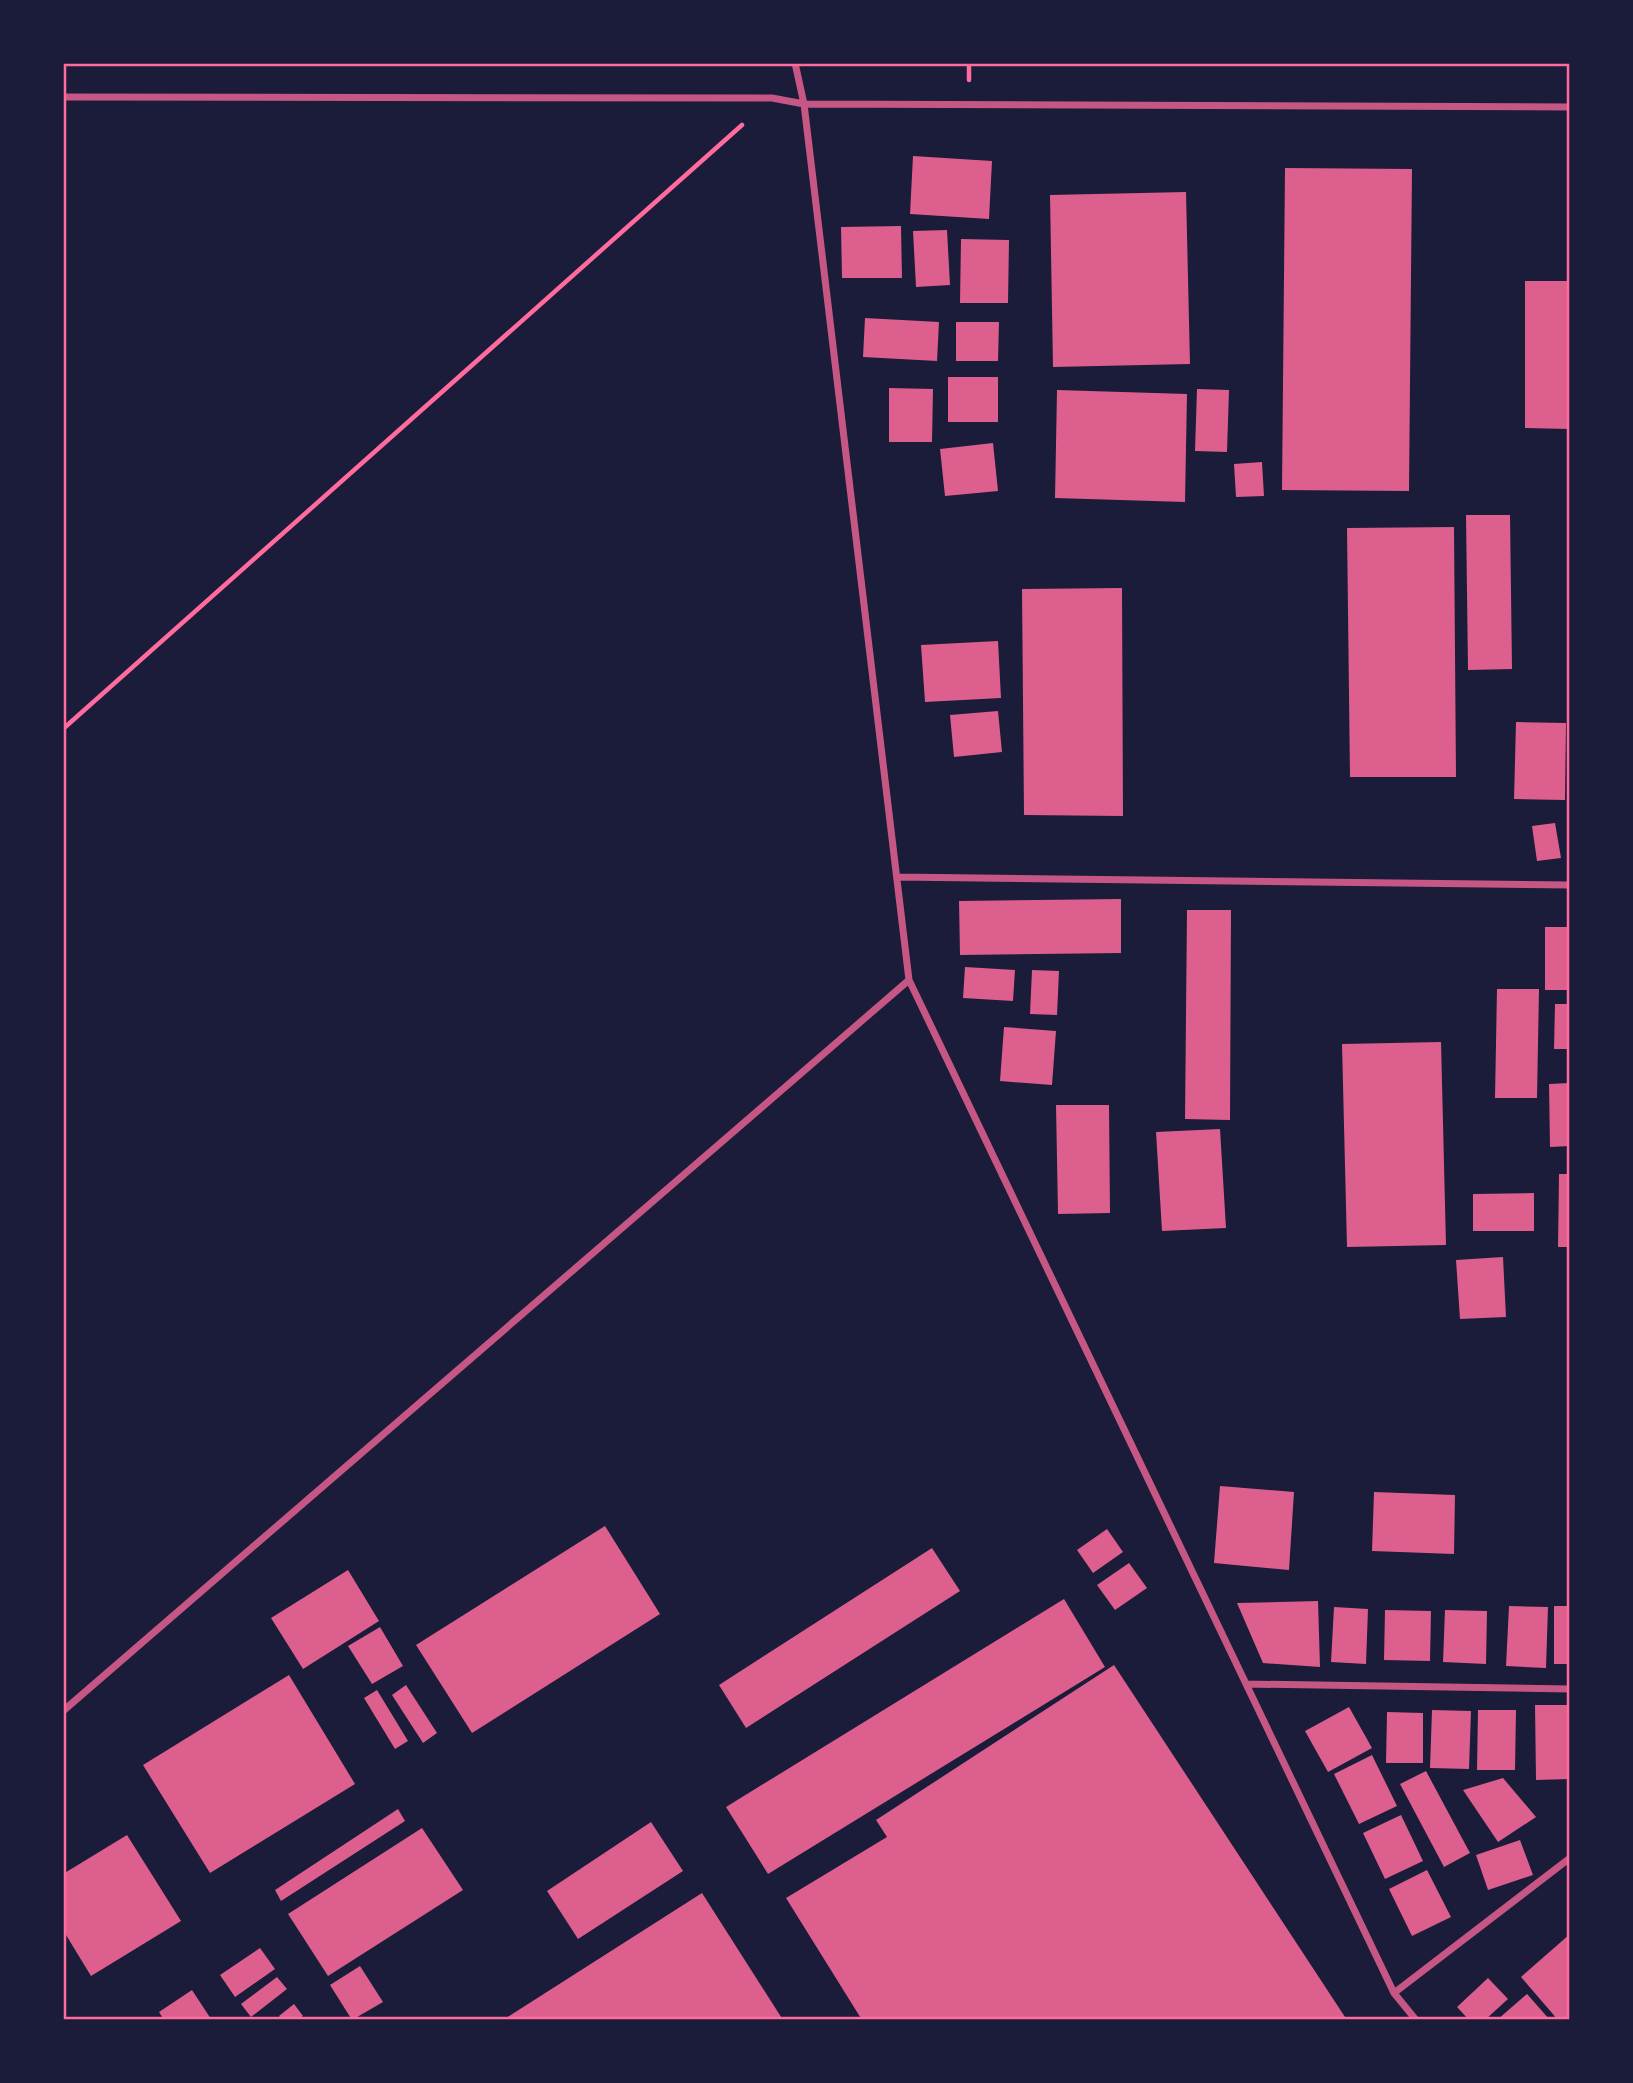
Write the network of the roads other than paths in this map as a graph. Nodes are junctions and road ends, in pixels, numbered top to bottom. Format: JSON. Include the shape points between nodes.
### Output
{"nodes":[{"id":1,"x":795,"y":63,"type":"edge"},
{"id":2,"x":63,"y":97,"type":"edge"},
{"id":3,"x":804,"y":104,"type":"junction"},
{"id":4,"x":1570,"y":107,"type":"edge"},
{"id":5,"x":897,"y":877,"type":"junction"},
{"id":6,"x":1570,"y":885,"type":"edge"},
{"id":7,"x":909,"y":980,"type":"junction"},
{"id":8,"x":1246,"y":1684,"type":"junction"},
{"id":9,"x":1570,"y":1689,"type":"edge"},
{"id":10,"x":63,"y":1712,"type":"edge"},
{"id":11,"x":1570,"y":1858,"type":"edge"},
{"id":12,"x":1394,"y":1993,"type":"junction"},
{"id":13,"x":1416,"y":2020,"type":"edge"}],
"edges":[{"from":1,"to":3,"type":"street"},
{"from":2,"to":3,"type":"street","via":[[772,99]]},
{"from":3,"to":4,"type":"street"},
{"from":3,"to":5,"type":"street"},
{"from":5,"to":6,"type":"street"},
{"from":5,"to":7,"type":"street"},
{"from":7,"to":8,"type":"street"},
{"from":7,"to":10,"type":"street"},
{"from":8,"to":9,"type":"street"},
{"from":8,"to":12,"type":"street"},
{"from":11,"to":12,"type":"street"},
{"from":12,"to":13,"type":"street"}]}
